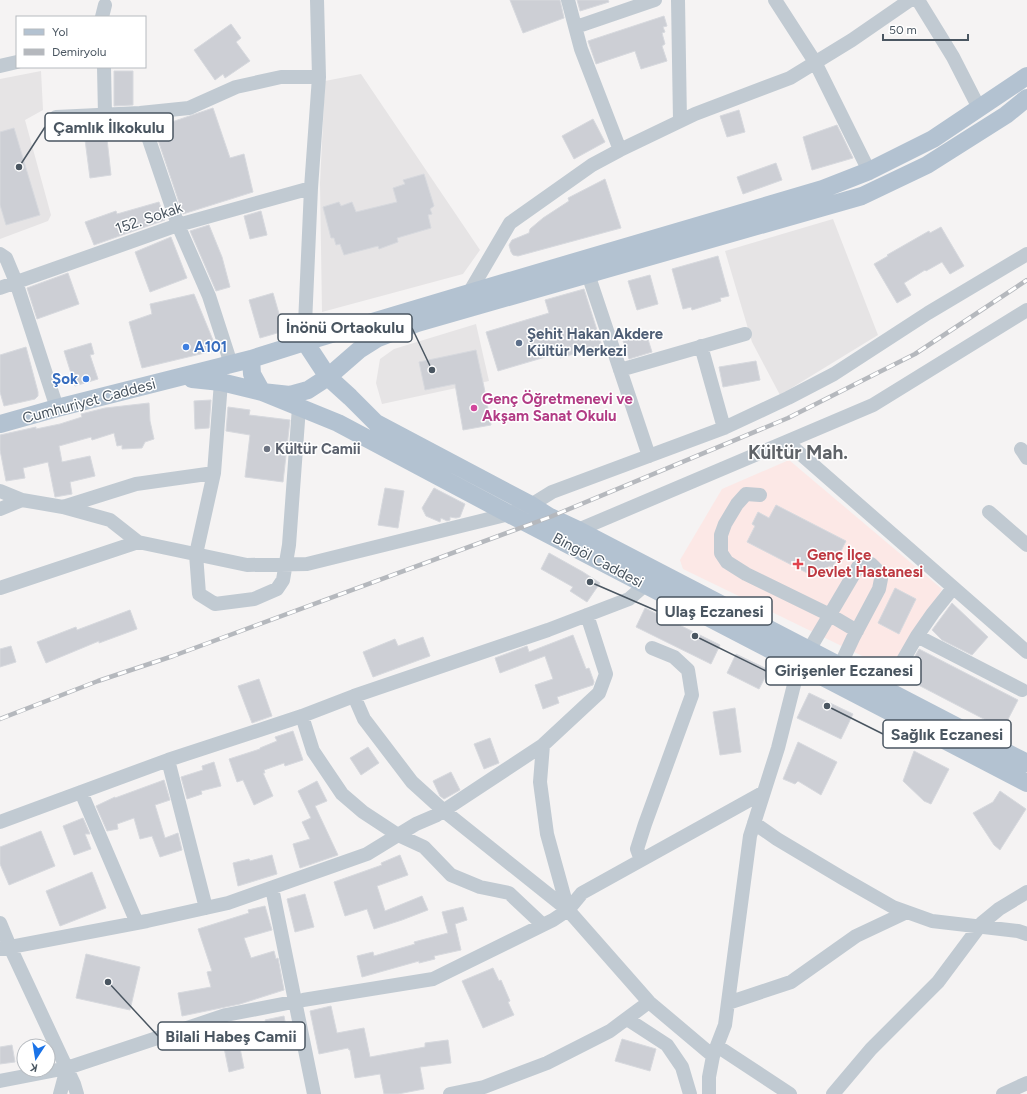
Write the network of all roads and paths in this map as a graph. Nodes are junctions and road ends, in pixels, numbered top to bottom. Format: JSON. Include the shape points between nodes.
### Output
{"nodes":[{"id":1,"x":317,"y":0,"type":"edge"},
{"id":2,"x":568,"y":0,"type":"edge"},
{"id":3,"x":655,"y":0,"type":"edge"},
{"id":4,"x":678,"y":0,"type":"edge"},
{"id":5,"x":775,"y":0,"type":"edge"},
{"id":6,"x":910,"y":0,"type":"edge"},
{"id":7,"x":918,"y":0,"type":"edge"},
{"id":8,"x":576,"y":27,"type":"junction"},
{"id":9,"x":16,"y":62,"type":"edge"},
{"id":10,"x":815,"y":62,"type":"junction"},
{"id":11,"x":0,"y":66,"type":"edge"},
{"id":12,"x":104,"y":68,"type":"edge"},
{"id":13,"x":1027,"y":76,"type":"edge"},
{"id":14,"x":319,"y":77,"type":"junction"},
{"id":15,"x":1027,"y":98,"type":"edge"},
{"id":16,"x":979,"y":108,"type":"junction"},
{"id":17,"x":140,"y":113,"type":"junction"},
{"id":18,"x":105,"y":115,"type":"junction"},
{"id":19,"x":56,"y":117,"type":"dead end"},
{"id":20,"x":680,"y":121,"type":"junction"},
{"id":21,"x":620,"y":150,"type":"junction"},
{"id":22,"x":869,"y":171,"type":"junction"},
{"id":23,"x":312,"y":188,"type":"junction"},
{"id":24,"x":178,"y":225,"type":"junction"},
{"id":25,"x":0,"y":254,"type":"edge"},
{"id":26,"x":1027,"y":254,"type":"edge"},
{"id":27,"x":588,"y":274,"type":"junction"},
{"id":28,"x":16,"y":282,"type":"junction"},
{"id":29,"x":0,"y":288,"type":"edge"},
{"id":30,"x":469,"y":293,"type":"junction"},
{"id":31,"x":1027,"y":310,"type":"edge"},
{"id":32,"x":745,"y":334,"type":"dead end"},
{"id":33,"x":305,"y":342,"type":"junction"},
{"id":34,"x":701,"y":346,"type":"junction"},
{"id":35,"x":251,"y":360,"type":"junction"},
{"id":36,"x":231,"y":364,"type":"junction"},
{"id":37,"x":620,"y":370,"type":"junction"},
{"id":38,"x":328,"y":377,"type":"junction"},
{"id":39,"x":178,"y":378,"type":"junction"},
{"id":40,"x":221,"y":382,"type":"junction"},
{"id":41,"x":262,"y":392,"type":"junction"},
{"id":42,"x":299,"y":407,"type":"junction"},
{"id":43,"x":57,"y":408,"type":"junction"},
{"id":44,"x":0,"y":424,"type":"edge"},
{"id":45,"x":724,"y":428,"type":"junction"},
{"id":46,"x":787,"y":442,"type":"junction"},
{"id":47,"x":649,"y":456,"type":"junction"},
{"id":48,"x":214,"y":473,"type":"junction"},
{"id":49,"x":0,"y":491,"type":"edge"},
{"id":50,"x":760,"y":495,"type":"dead end"},
{"id":51,"x":22,"y":500,"type":"junction"},
{"id":52,"x":531,"y":505,"type":"junction"},
{"id":53,"x":63,"y":507,"type":"junction"},
{"id":54,"x":0,"y":508,"type":"edge"},
{"id":55,"x":989,"y":512,"type":"dead end"},
{"id":56,"x":509,"y":514,"type":"junction"},
{"id":57,"x":578,"y":530,"type":"junction"},
{"id":58,"x":138,"y":542,"type":"junction"},
{"id":59,"x":1027,"y":545,"type":"edge"},
{"id":60,"x":196,"y":554,"type":"junction"},
{"id":61,"x":285,"y":564,"type":"junction"},
{"id":62,"x":644,"y":564,"type":"junction"},
{"id":63,"x":645,"y":585,"type":"junction"},
{"id":64,"x":0,"y":588,"type":"edge"},
{"id":65,"x":953,"y":588,"type":"junction"},
{"id":66,"x":587,"y":615,"type":"junction"},
{"id":67,"x":830,"y":615,"type":"junction"},
{"id":68,"x":857,"y":631,"type":"junction"},
{"id":69,"x":917,"y":636,"type":"junction"},
{"id":70,"x":652,"y":648,"type":"dead end"},
{"id":71,"x":809,"y":650,"type":"junction"},
{"id":72,"x":1027,"y":652,"type":"edge"},
{"id":73,"x":799,"y":665,"type":"junction"},
{"id":74,"x":840,"y":666,"type":"junction"},
{"id":75,"x":886,"y":690,"type":"junction"},
{"id":76,"x":1022,"y":690,"type":"dead end"},
{"id":77,"x":354,"y":696,"type":"junction"},
{"id":78,"x":302,"y":716,"type":"junction"},
{"id":79,"x":543,"y":745,"type":"junction"},
{"id":80,"x":168,"y":760,"type":"junction"},
{"id":81,"x":1027,"y":763,"type":"edge"},
{"id":82,"x":1027,"y":783,"type":"edge"},
{"id":83,"x":81,"y":792,"type":"junction"},
{"id":84,"x":764,"y":792,"type":"junction"},
{"id":85,"x":444,"y":811,"type":"junction"},
{"id":86,"x":0,"y":822,"type":"edge"},
{"id":87,"x":754,"y":824,"type":"junction"},
{"id":88,"x":398,"y":835,"type":"junction"},
{"id":89,"x":641,"y":860,"type":"junction"},
{"id":90,"x":272,"y":888,"type":"junction"},
{"id":91,"x":1027,"y":892,"type":"edge"},
{"id":92,"x":206,"y":908,"type":"junction"},
{"id":93,"x":568,"y":910,"type":"junction"},
{"id":94,"x":907,"y":912,"type":"junction"},
{"id":95,"x":0,"y":923,"type":"edge"},
{"id":96,"x":137,"y":923,"type":"junction"},
{"id":97,"x":543,"y":925,"type":"junction"},
{"id":98,"x":979,"y":927,"type":"junction"},
{"id":99,"x":1027,"y":934,"type":"edge"},
{"id":100,"x":5,"y":948,"type":"edge"},
{"id":101,"x":295,"y":1002,"type":"junction"},
{"id":102,"x":649,"y":1002,"type":"junction"},
{"id":103,"x":728,"y":1003,"type":"junction"},
{"id":104,"x":627,"y":1018,"type":"junction"},
{"id":105,"x":715,"y":1052,"type":"junction"},
{"id":106,"x":67,"y":1068,"type":"junction"},
{"id":107,"x":0,"y":1081,"type":"edge"},
{"id":108,"x":1027,"y":1083,"type":"edge"},
{"id":109,"x":496,"y":1089,"type":"edge"},
{"id":110,"x":60,"y":1094,"type":"edge"},
{"id":111,"x":77,"y":1094,"type":"edge"},
{"id":112,"x":314,"y":1094,"type":"edge"},
{"id":113,"x":450,"y":1094,"type":"edge"},
{"id":114,"x":690,"y":1094,"type":"edge"},
{"id":115,"x":709,"y":1094,"type":"edge"},
{"id":116,"x":790,"y":1094,"type":"edge"},
{"id":117,"x":833,"y":1094,"type":"edge"},
{"id":118,"x":1003,"y":1094,"type":"edge"}],
"edges":[{"from":1,"to":14,"type":"street"},
{"from":2,"to":8,"type":"street"},
{"from":3,"to":8,"type":"street"},
{"from":4,"to":20,"type":"street"},
{"from":5,"to":10,"type":"street"},
{"from":6,"to":10,"type":"street"},
{"from":7,"to":16,"type":"street","via":[[953,57]]},
{"from":8,"to":21,"type":"street","via":[[581,49]]},
{"from":9,"to":11,"type":"street"},
{"from":10,"to":20,"type":"street","via":[[790,78]]},
{"from":10,"to":22,"type":"street"},
{"from":12,"to":18,"type":"street"},
{"from":13,"to":16,"type":"main road","name":"Cumhuriyet Caddesi"},
{"from":14,"to":17,"type":"street","via":[[273,79],[236,87],[189,108]]},
{"from":14,"to":23,"type":"street"},
{"from":15,"to":27,"type":"main road","via":[[1006,115],[927,165],[862,196]]},
{"from":16,"to":22,"type":"main road","name":"Cumhuriyet Caddesi","via":[[933,139]]},
{"from":17,"to":18,"type":"street"},
{"from":17,"to":24,"type":"street"},
{"from":18,"to":19,"type":"street"},
{"from":20,"to":21,"type":"street"},
{"from":21,"to":30,"type":"street","via":[[592,165],[510,223]]},
{"from":22,"to":30,"type":"main road","name":"Cumhuriyet Caddesi","via":[[815,191]]},
{"from":23,"to":24,"type":"street","name":"152. Sokak"},
{"from":23,"to":33,"type":"street"},
{"from":24,"to":28,"type":"street","name":"152. Sokak"},
{"from":24,"to":36,"type":"street","via":[[209,296]]},
{"from":25,"to":28,"type":"street","via":[[6,258]]},
{"from":26,"to":45,"type":"street","via":[[928,313],[834,374]]},
{"from":27,"to":37,"type":"street"},
{"from":27,"to":38,"type":"main road","via":[[417,323],[378,338],[358,350]]},
{"from":28,"to":29,"type":"street","name":"152. Sokak"},
{"from":28,"to":43,"type":"street"},
{"from":30,"to":33,"type":"main road","name":"Cumhuriyet Caddesi"},
{"from":31,"to":46,"type":"street","via":[[873,405]]},
{"from":32,"to":34,"type":"street"},
{"from":33,"to":35,"type":"main road","name":"Cumhuriyet Caddesi"},
{"from":33,"to":38,"type":"main road","name":"Bingöl Caddesi"},
{"from":34,"to":37,"type":"street"},
{"from":34,"to":45,"type":"street"},
{"from":35,"to":36,"type":"main road","name":"Cumhuriyet Caddesi"},
{"from":35,"to":41,"type":"main road","via":[[252,374]]},
{"from":36,"to":39,"type":"main road","name":"Cumhuriyet Caddesi"},
{"from":37,"to":47,"type":"street"},
{"from":38,"to":41,"type":"main road","via":[[308,390],[290,395]]},
{"from":38,"to":52,"type":"main road","name":"Bingöl Caddesi","via":[[376,423]]},
{"from":39,"to":40,"type":"main road"},
{"from":39,"to":43,"type":"main road","name":"Cumhuriyet Caddesi"},
{"from":40,"to":41,"type":"main road"},
{"from":40,"to":48,"type":"street"},
{"from":41,"to":42,"type":"main road","name":"Bingöl Caddesi"},
{"from":42,"to":56,"type":"main road","name":"Bingöl Caddesi","via":[[338,423]]},
{"from":42,"to":61,"type":"street","via":[[289,545]]},
{"from":43,"to":44,"type":"main road","name":"Cumhuriyet Caddesi"},
{"from":45,"to":47,"type":"street"},
{"from":46,"to":57,"type":"street"},
{"from":46,"to":65,"type":"street"},
{"from":47,"to":52,"type":"street","via":[[552,492]]},
{"from":48,"to":53,"type":"street","via":[[136,484]]},
{"from":48,"to":60,"type":"street"},
{"from":49,"to":51,"type":"street"},
{"from":50,"to":67,"type":"street","via":[[746,494],[737,504],[721,535],[721,553],[727,562],[746,574]]},
{"from":51,"to":53,"type":"street"},
{"from":51,"to":54,"type":"street"},
{"from":52,"to":56,"type":"street"},
{"from":52,"to":57,"type":"main road","name":"Bingöl Caddesi"},
{"from":53,"to":58,"type":"street","via":[[110,520]]},
{"from":55,"to":59,"type":"street"},
{"from":56,"to":61,"type":"street","via":[[306,564]]},
{"from":56,"to":63,"type":"main road","name":"Bingöl Caddesi"},
{"from":57,"to":62,"type":"main road","name":"Bingöl Caddesi"},
{"from":58,"to":60,"type":"street"},
{"from":58,"to":64,"type":"street"},
{"from":60,"to":61,"type":"street","via":[[246,565]]},
{"from":60,"to":61,"type":"street","via":[[199,594],[215,604],[254,598],[277,589],[283,580]]},
{"from":62,"to":63,"type":"street"},
{"from":62,"to":71,"type":"main road","name":"Bingöl Caddesi"},
{"from":63,"to":66,"type":"street","via":[[629,600]]},
{"from":63,"to":73,"type":"main road","name":"Bingöl Caddesi"},
{"from":65,"to":69,"type":"street"},
{"from":65,"to":72,"type":"street"},
{"from":66,"to":77,"type":"street"},
{"from":66,"to":79,"type":"street","via":[[606,674],[599,693]]},
{"from":67,"to":68,"type":"street"},
{"from":67,"to":68,"type":"street","via":[[858,567],[864,563],[871,564],[882,579]]},
{"from":67,"to":71,"type":"street"},
{"from":68,"to":74,"type":"street"},
{"from":69,"to":75,"type":"street"},
{"from":69,"to":76,"type":"street"},
{"from":70,"to":89,"type":"street","via":[[674,657],[688,670],[692,695],[637,849]]},
{"from":71,"to":74,"type":"main road","name":"Bingöl Caddesi"},
{"from":73,"to":82,"type":"main road","name":"Bingöl Caddesi"},
{"from":73,"to":84,"type":"street"},
{"from":74,"to":75,"type":"main road","name":"Bingöl Caddesi"},
{"from":75,"to":81,"type":"main road","name":"Bingöl Caddesi"},
{"from":77,"to":78,"type":"street"},
{"from":77,"to":85,"type":"street","via":[[364,719],[412,782]]},
{"from":78,"to":80,"type":"street"},
{"from":78,"to":88,"type":"street","via":[[312,751],[342,794],[363,812]]},
{"from":79,"to":85,"type":"street"},
{"from":79,"to":93,"type":"street","via":[[540,782],[547,834]]},
{"from":80,"to":83,"type":"street"},
{"from":80,"to":92,"type":"street"},
{"from":83,"to":86,"type":"street"},
{"from":83,"to":96,"type":"street"},
{"from":84,"to":87,"type":"street"},
{"from":84,"to":89,"type":"street"},
{"from":85,"to":88,"type":"street"},
{"from":85,"to":93,"type":"street"},
{"from":87,"to":94,"type":"street","via":[[844,879],[893,907]]},
{"from":87,"to":103,"type":"street","via":[[750,836]]},
{"from":88,"to":90,"type":"street","via":[[367,854]]},
{"from":88,"to":97,"type":"street","via":[[424,846],[451,875],[480,887],[509,893]]},
{"from":89,"to":93,"type":"street","via":[[582,893]]},
{"from":90,"to":92,"type":"street"},
{"from":90,"to":101,"type":"street"},
{"from":91,"to":98,"type":"street","via":[[999,909]]},
{"from":92,"to":96,"type":"street"},
{"from":93,"to":97,"type":"street"},
{"from":93,"to":102,"type":"street"},
{"from":94,"to":98,"type":"street","via":[[932,921]]},
{"from":94,"to":103,"type":"street","via":[[856,936],[791,982]]},
{"from":95,"to":100,"type":"street"},
{"from":96,"to":100,"type":"street"},
{"from":97,"to":101,"type":"street","via":[[433,979]]},
{"from":98,"to":99,"type":"street"},
{"from":98,"to":117,"type":"street","via":[[938,982],[871,1049]]},
{"from":100,"to":106,"type":"street"},
{"from":101,"to":106,"type":"street","via":[[226,1014]]},
{"from":101,"to":112,"type":"street"},
{"from":102,"to":104,"type":"street"},
{"from":102,"to":105,"type":"street"},
{"from":103,"to":105,"type":"street","via":[[725,1025]]},
{"from":104,"to":109,"type":"street","via":[[610,1031]]},
{"from":104,"to":114,"type":"street","via":[[667,1045],[682,1067]]},
{"from":105,"to":115,"type":"street","via":[[709,1077]]},
{"from":105,"to":116,"type":"street"},
{"from":106,"to":107,"type":"street"},
{"from":106,"to":110,"type":"street"},
{"from":106,"to":111,"type":"street"},
{"from":108,"to":118,"type":"street"},
{"from":109,"to":113,"type":"street","via":[[484,1087]]}]}
